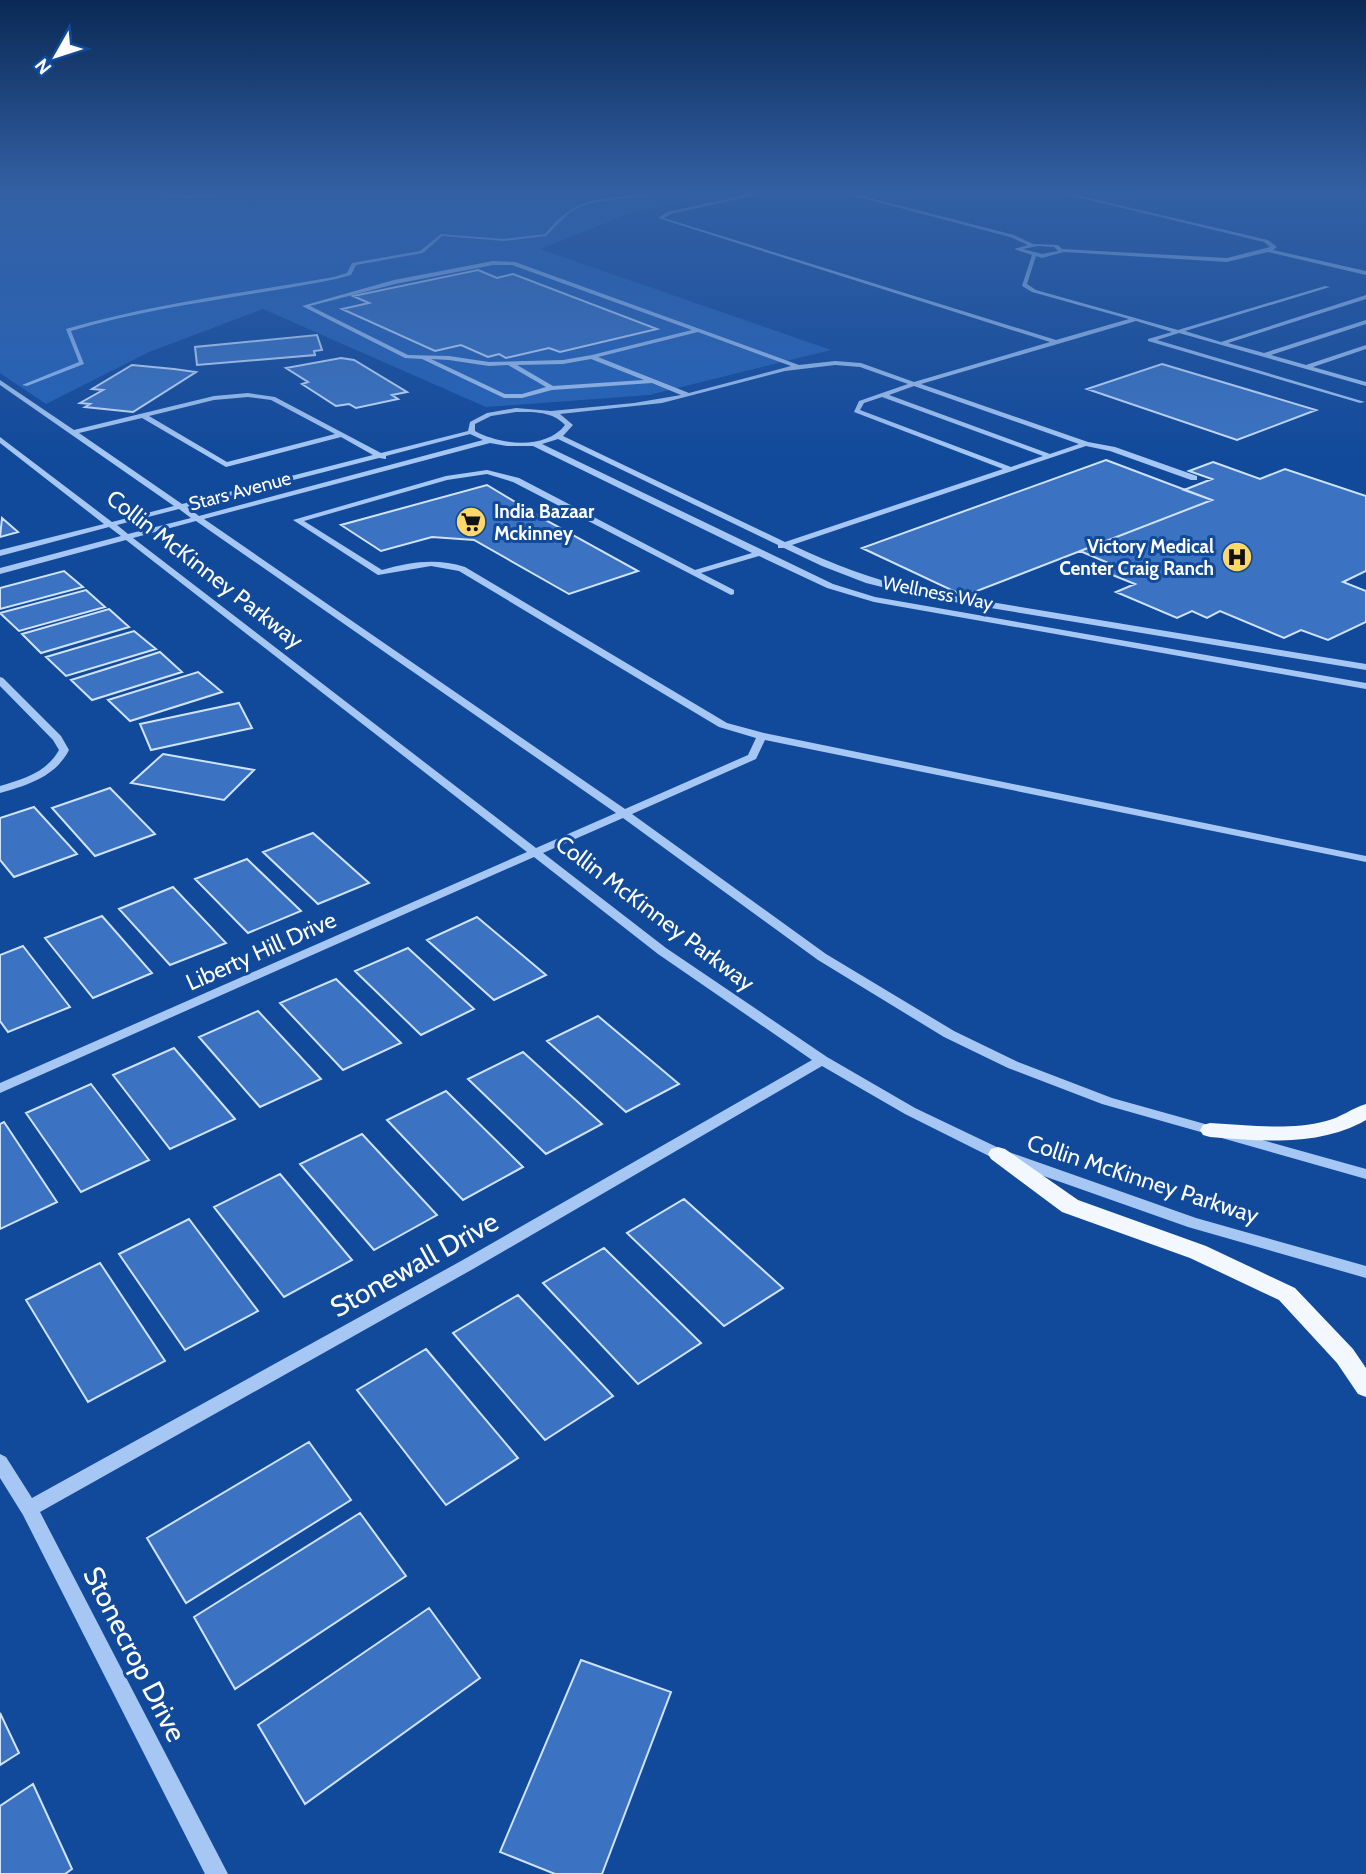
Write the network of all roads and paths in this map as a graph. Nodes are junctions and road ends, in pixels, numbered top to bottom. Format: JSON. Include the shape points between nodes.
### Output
{"nodes":[{"id":1,"x":402,"y":280,"type":"edge"},
{"id":2,"x":564,"y":280,"type":"edge"},
{"id":3,"x":859,"y":280,"type":"edge"},
{"id":4,"x":1026,"y":280,"type":"edge"},
{"id":5,"x":1327,"y":287,"type":"dead end"},
{"id":6,"x":1366,"y":297,"type":"edge"},
{"id":7,"x":1137,"y":319,"type":"junction"},
{"id":8,"x":1366,"y":322,"type":"edge"},
{"id":9,"x":700,"y":330,"type":"junction"},
{"id":10,"x":1181,"y":331,"type":"junction"},
{"id":11,"x":1055,"y":342,"type":"junction"},
{"id":12,"x":1222,"y":343,"type":"junction"},
{"id":13,"x":1366,"y":347,"type":"edge"},
{"id":14,"x":1265,"y":355,"type":"junction"},
{"id":15,"x":422,"y":357,"type":"junction"},
{"id":16,"x":592,"y":357,"type":"junction"},
{"id":17,"x":510,"y":364,"type":"junction"},
{"id":18,"x":797,"y":366,"type":"junction"},
{"id":19,"x":1307,"y":368,"type":"junction"},
{"id":20,"x":653,"y":381,"type":"junction"},
{"id":21,"x":0,"y":382,"type":"edge"},
{"id":22,"x":913,"y":384,"type":"junction"},
{"id":23,"x":1366,"y":384,"type":"edge"},
{"id":24,"x":552,"y":388,"type":"junction"},
{"id":25,"x":687,"y":395,"type":"junction"},
{"id":26,"x":883,"y":395,"type":"junction"},
{"id":27,"x":1362,"y":402,"type":"dead end"},
{"id":28,"x":550,"y":413,"type":"junction"},
{"id":29,"x":143,"y":415,"type":"junction"},
{"id":30,"x":74,"y":432,"type":"junction"},
{"id":31,"x":471,"y":432,"type":"junction"},
{"id":32,"x":341,"y":436,"type":"junction"},
{"id":33,"x":558,"y":437,"type":"junction"},
{"id":34,"x":0,"y":439,"type":"edge"},
{"id":35,"x":488,"y":441,"type":"junction"},
{"id":36,"x":533,"y":443,"type":"junction"},
{"id":37,"x":1086,"y":444,"type":"junction"},
{"id":38,"x":380,"y":456,"type":"junction"},
{"id":39,"x":1050,"y":456,"type":"junction"},
{"id":40,"x":398,"y":465,"type":"junction"},
{"id":41,"x":1010,"y":469,"type":"junction"},
{"id":42,"x":1194,"y":478,"type":"dead end"},
{"id":43,"x":183,"y":506,"type":"junction"},
{"id":44,"x":200,"y":518,"type":"junction"},
{"id":45,"x":111,"y":524,"type":"junction"},
{"id":46,"x":128,"y":537,"type":"junction"},
{"id":47,"x":785,"y":544,"type":"junction"},
{"id":48,"x":0,"y":553,"type":"edge"},
{"id":49,"x":759,"y":553,"type":"junction"},
{"id":50,"x":0,"y":570,"type":"edge"},
{"id":51,"x":693,"y":573,"type":"junction"},
{"id":52,"x":731,"y":593,"type":"dead end"},
{"id":53,"x":1055,"y":616,"type":"junction"},
{"id":54,"x":1048,"y":631,"type":"junction"},
{"id":55,"x":1189,"y":637,"type":"junction"},
{"id":56,"x":1184,"y":654,"type":"junction"},
{"id":57,"x":1366,"y":667,"type":"edge"},
{"id":58,"x":0,"y":680,"type":"edge"},
{"id":59,"x":1366,"y":687,"type":"edge"},
{"id":60,"x":762,"y":736,"type":"junction"},
{"id":61,"x":57,"y":738,"type":"joint"},
{"id":62,"x":0,"y":790,"type":"edge"},
{"id":63,"x":625,"y":815,"type":"junction"},
{"id":64,"x":538,"y":853,"type":"junction"},
{"id":65,"x":1366,"y":859,"type":"edge"},
{"id":66,"x":822,"y":1060,"type":"junction"},
{"id":67,"x":0,"y":1088,"type":"edge"},
{"id":68,"x":1366,"y":1111,"type":"edge"},
{"id":69,"x":1210,"y":1130,"type":"junction"},
{"id":70,"x":998,"y":1154,"type":"junction"},
{"id":71,"x":1366,"y":1174,"type":"edge"},
{"id":72,"x":1366,"y":1272,"type":"edge"},
{"id":73,"x":1366,"y":1387,"type":"edge"},
{"id":74,"x":0,"y":1462,"type":"edge"},
{"id":75,"x":29,"y":1509,"type":"junction"},
{"id":76,"x":217,"y":1874,"type":"edge"}],
"edges":[{"from":1,"to":15,"type":"street","via":[[304,306],[407,357]]},
{"from":2,"to":9,"type":"street"},
{"from":3,"to":11,"type":"street"},
{"from":4,"to":7,"type":"street","via":[[1029,289]]},
{"from":5,"to":10,"type":"street"},
{"from":6,"to":12,"type":"street"},
{"from":7,"to":10,"type":"street"},
{"from":7,"to":11,"type":"street"},
{"from":8,"to":14,"type":"street"},
{"from":9,"to":16,"type":"street"},
{"from":9,"to":18,"type":"street"},
{"from":10,"to":12,"type":"street"},
{"from":10,"to":27,"type":"street","via":[[1150,340]]},
{"from":11,"to":22,"type":"street"},
{"from":12,"to":14,"type":"street"},
{"from":13,"to":19,"type":"street"},
{"from":14,"to":19,"type":"street"},
{"from":15,"to":17,"type":"street"},
{"from":15,"to":24,"type":"street","via":[[504,396]]},
{"from":16,"to":17,"type":"street"},
{"from":16,"to":20,"type":"street"},
{"from":17,"to":24,"type":"street"},
{"from":18,"to":22,"type":"street","via":[[837,361]]},
{"from":18,"to":25,"type":"street"},
{"from":19,"to":23,"type":"street"},
{"from":20,"to":24,"type":"street"},
{"from":20,"to":25,"type":"street"},
{"from":21,"to":30,"type":"street","name":"Collin McKinney Parkway"},
{"from":22,"to":26,"type":"street"},
{"from":22,"to":37,"type":"street"},
{"from":25,"to":28,"type":"street"},
{"from":26,"to":39,"type":"street"},
{"from":26,"to":41,"type":"street","via":[[861,402],[856,411]]},
{"from":28,"to":31,"type":"street","via":[[516,410],[489,414],[472,423]]},
{"from":28,"to":33,"type":"street","via":[[569,425]]},
{"from":29,"to":30,"type":"street"},
{"from":29,"to":32,"type":"street","via":[[214,398],[273,398]]},
{"from":29,"to":32,"type":"street","via":[[226,465]]},
{"from":30,"to":43,"type":"street","name":"Collin McKinney Parkway"},
{"from":31,"to":35,"type":"street"},
{"from":31,"to":38,"type":"street","name":"Stars Avenue"},
{"from":32,"to":38,"type":"street"},
{"from":33,"to":36,"type":"street"},
{"from":33,"to":47,"type":"street","name":"Wellness Way"},
{"from":34,"to":45,"type":"street","name":"Collin McKinney Parkway"},
{"from":35,"to":36,"type":"street"},
{"from":35,"to":40,"type":"street","name":"Stars Avenue"},
{"from":36,"to":49,"type":"street","name":"Wellness Way"},
{"from":37,"to":39,"type":"street"},
{"from":37,"to":42,"type":"street"},
{"from":38,"to":40,"type":"street"},
{"from":38,"to":43,"type":"street","name":"Stars Avenue"},
{"from":39,"to":41,"type":"street"},
{"from":40,"to":44,"type":"street","name":"Stars Avenue"},
{"from":41,"to":47,"type":"street"},
{"from":43,"to":44,"type":"street","name":"Collin McKinney Parkway"},
{"from":43,"to":45,"type":"street","name":"Stars Avenue"},
{"from":44,"to":46,"type":"street","name":"Stars Avenue"},
{"from":44,"to":63,"type":"street","name":"Collin McKinney Parkway"},
{"from":45,"to":46,"type":"street","name":"Collin McKinney Parkway"},
{"from":45,"to":48,"type":"street","name":"Stars Avenue"},
{"from":46,"to":50,"type":"street","name":"Stars Avenue"},
{"from":46,"to":64,"type":"street","name":"Collin McKinney Parkway"},
{"from":47,"to":49,"type":"street"},
{"from":47,"to":53,"type":"street","name":"Wellness Way","via":[[869,581]]},
{"from":49,"to":51,"type":"street"},
{"from":49,"to":54,"type":"street","name":"Wellness Way","via":[[830,586],[874,599]]},
{"from":51,"to":52,"type":"street"},
{"from":51,"to":60,"type":"street","via":[[516,480],[487,472],[446,478],[298,520],[381,573],[431,563],[461,569],[723,725]]},
{"from":53,"to":54,"type":"street"},
{"from":53,"to":55,"type":"street","name":"Wellness Way"},
{"from":54,"to":56,"type":"street","name":"Wellness Way"},
{"from":55,"to":56,"type":"street"},
{"from":55,"to":57,"type":"street","name":"Wellness Way"},
{"from":56,"to":59,"type":"street","name":"Wellness Way"},
{"from":58,"to":61,"type":"street"},
{"from":60,"to":63,"type":"street","name":"Liberty Hill Drive","via":[[752,757]]},
{"from":60,"to":65,"type":"street"},
{"from":61,"to":62,"type":"street","via":[[64,750],[59,763],[46,773]]},
{"from":63,"to":64,"type":"street","name":"Liberty Hill Drive"},
{"from":63,"to":69,"type":"street","name":"Collin McKinney Parkway","via":[[822,957],[949,1034],[1013,1065],[1107,1101]]},
{"from":64,"to":66,"type":"street","name":"Collin McKinney Parkway","via":[[662,951]]},
{"from":64,"to":67,"type":"street","name":"Liberty Hill Drive"},
{"from":66,"to":70,"type":"street","name":"Collin McKinney Parkway","via":[[910,1111]]},
{"from":66,"to":75,"type":"street","name":"Stonewall Drive"},
{"from":68,"to":69,"type":"main road","via":[[1352,1121],[1287,1135]]},
{"from":69,"to":71,"type":"street","name":"Collin McKinney Parkway"},
{"from":70,"to":72,"type":"street","name":"Collin McKinney Parkway","via":[[1193,1223]]},
{"from":70,"to":73,"type":"main road","via":[[1070,1206],[1198,1252],[1287,1294],[1345,1356]]},
{"from":74,"to":75,"type":"street","name":"Stonecrop Drive"},
{"from":75,"to":76,"type":"street","name":"Stonecrop Drive"}]}
